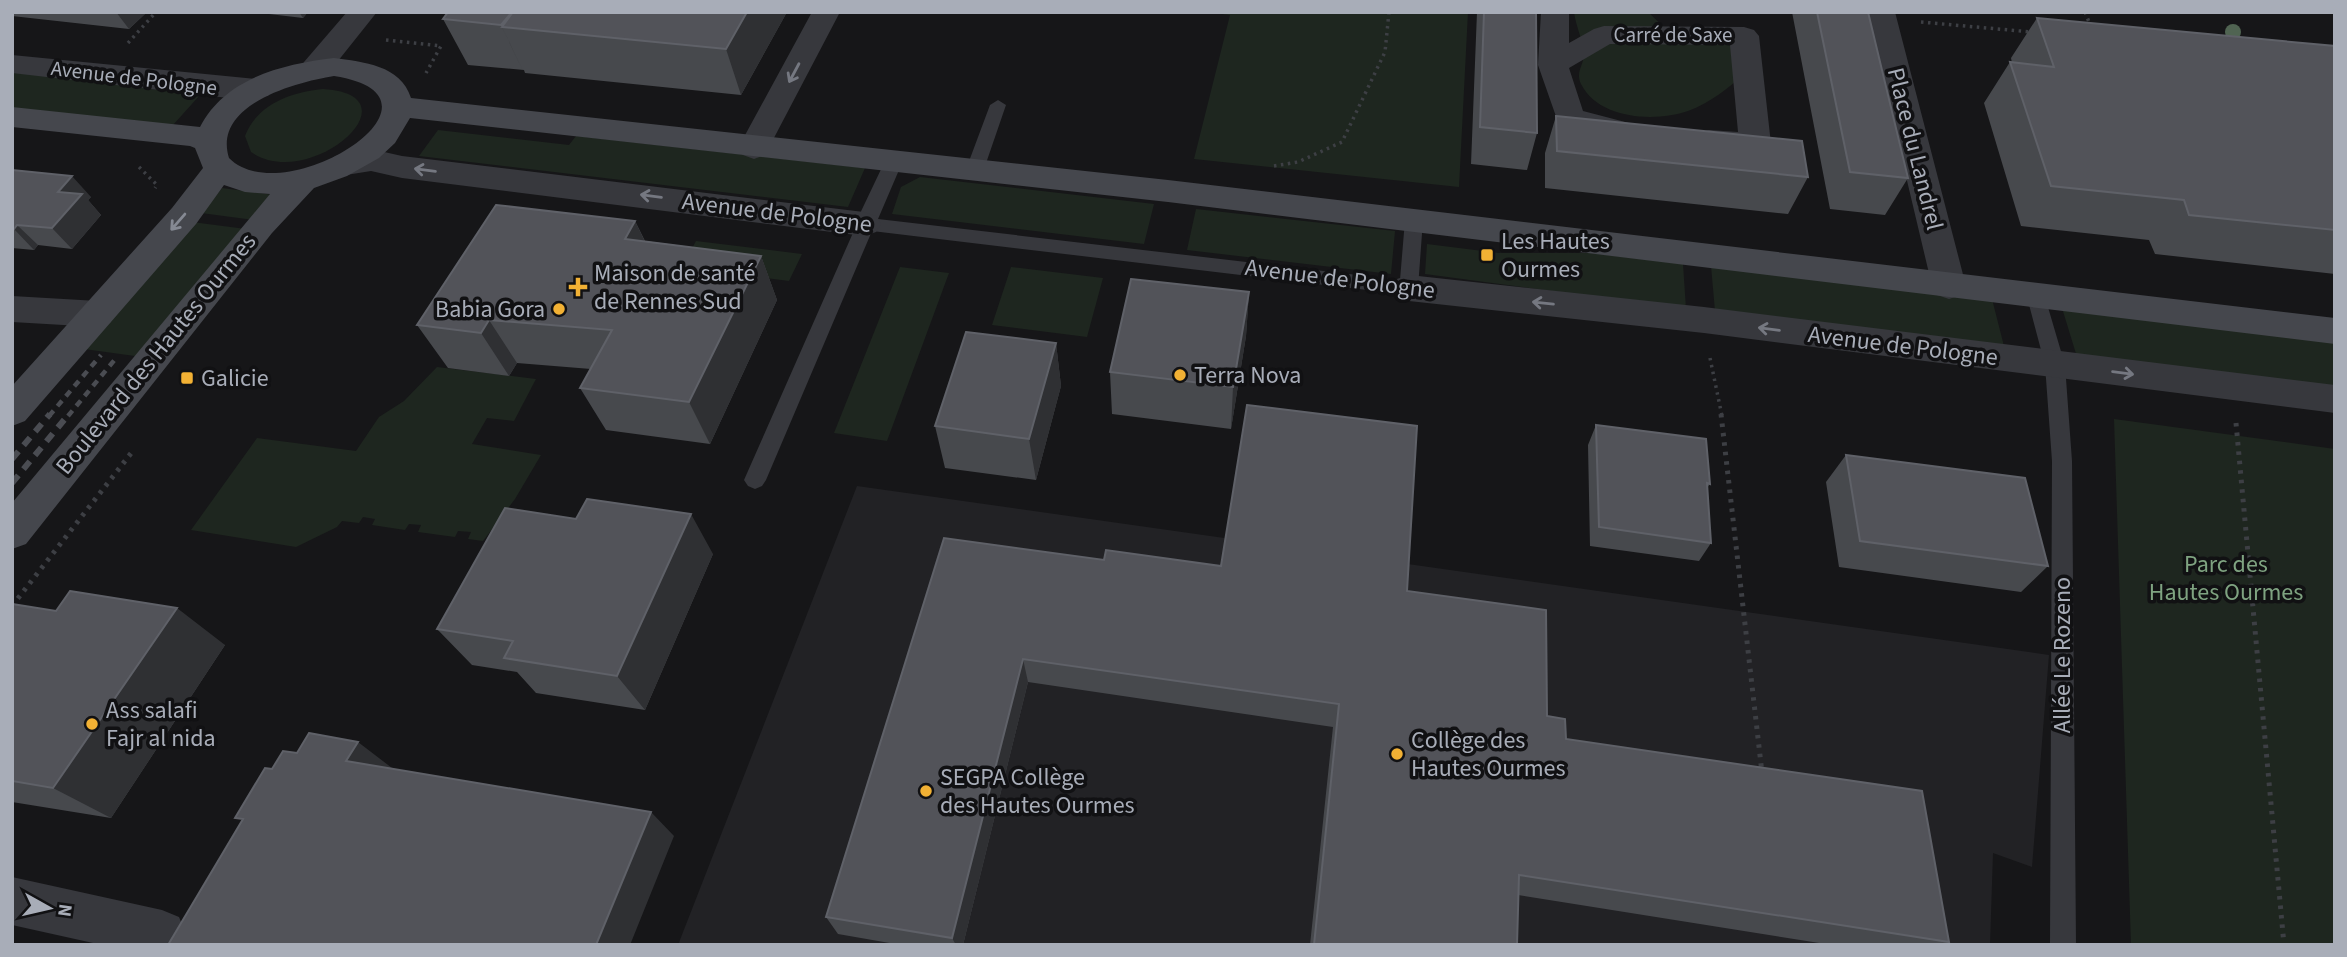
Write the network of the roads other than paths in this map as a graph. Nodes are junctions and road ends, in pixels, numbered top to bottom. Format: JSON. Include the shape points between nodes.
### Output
{"nodes":[{"id":1,"x":363,"y":12,"type":"edge"},
{"id":2,"x":826,"y":12,"type":"edge"},
{"id":3,"x":1556,"y":12,"type":"edge"},
{"id":4,"x":1882,"y":15,"type":"edge"},
{"id":5,"x":12,"y":64,"type":"edge"},
{"id":6,"x":1553,"y":65,"type":"junction"},
{"id":7,"x":315,"y":69,"type":"junction"},
{"id":8,"x":257,"y":89,"type":"junction"},
{"id":9,"x":998,"y":104,"type":"dead end"},
{"id":10,"x":398,"y":107,"type":"junction"},
{"id":11,"x":12,"y":117,"type":"edge"},
{"id":12,"x":754,"y":148,"type":"junction"},
{"id":13,"x":215,"y":155,"type":"junction"},
{"id":14,"x":893,"y":163,"type":"junction"},
{"id":15,"x":346,"y":164,"type":"junction"},
{"id":16,"x":974,"y":172,"type":"junction"},
{"id":17,"x":303,"y":179,"type":"junction"},
{"id":18,"x":1414,"y":220,"type":"junction"},
{"id":19,"x":864,"y":224,"type":"junction"},
{"id":20,"x":1949,"y":286,"type":"junction"},
{"id":21,"x":1409,"y":288,"type":"junction"},
{"id":22,"x":2036,"y":297,"type":"junction"},
{"id":23,"x":12,"y":309,"type":"edge"},
{"id":24,"x":98,"y":314,"type":"junction"},
{"id":25,"x":2335,"y":331,"type":"edge"},
{"id":26,"x":2055,"y":365,"type":"junction"},
{"id":27,"x":2335,"y":399,"type":"edge"},
{"id":28,"x":12,"y":411,"type":"edge"},
{"id":29,"x":755,"y":480,"type":"dead end"},
{"id":30,"x":12,"y":532,"type":"edge"},
{"id":31,"x":12,"y":901,"type":"edge"},
{"id":32,"x":155,"y":945,"type":"edge"},
{"id":33,"x":2063,"y":945,"type":"edge"}],
"edges":[{"from":1,"to":7,"type":"street"},
{"from":2,"to":12,"type":"street","one_way":true},
{"from":3,"to":6,"type":"street","name":"Carré de Saxe"},
{"from":4,"to":20,"type":"street","name":"Place du Landrel"},
{"from":5,"to":8,"type":"street","name":"Avenue de Pologne"},
{"from":6,"to":6,"type":"street","name":"Carré de Saxe","via":[[1570,118],[1621,131],[1755,144],[1744,36],[1604,35]]},
{"from":7,"to":8,"type":"street"},
{"from":7,"to":10,"type":"street","via":[[354,68],[372,73],[386,80],[396,93]]},
{"from":8,"to":13,"type":"street","via":[[224,114],[215,128]]},
{"from":9,"to":16,"type":"lane"},
{"from":10,"to":12,"type":"street"},
{"from":10,"to":15,"type":"street","via":[[383,137]]},
{"from":11,"to":13,"type":"street","via":[[195,136]]},
{"from":12,"to":14,"type":"street"},
{"from":13,"to":17,"type":"street","via":[[234,177],[278,183]]},
{"from":13,"to":24,"type":"street","one_way":true,"via":[[191,208]]},
{"from":14,"to":16,"type":"street"},
{"from":14,"to":19,"type":"lane"},
{"from":15,"to":17,"type":"street"},
{"from":19,"to":15,"type":"street","name":"Avenue de Pologne","one_way":true,"via":[[371,160]]},
{"from":16,"to":18,"type":"street"},
{"from":17,"to":30,"type":"street","name":"Boulevard des Hautes Ourmes","via":[[260,225]]},
{"from":18,"to":20,"type":"street"},
{"from":18,"to":21,"type":"lane"},
{"from":19,"to":21,"type":"lane","name":"Avenue de Pologne"},
{"from":19,"to":29,"type":"lane"},
{"from":20,"to":22,"type":"street"},
{"from":26,"to":21,"type":"street","name":"Avenue de Pologne","one_way":true},
{"from":22,"to":25,"type":"street"},
{"from":22,"to":26,"type":"lane","name":"Allée Le Rozeno"},
{"from":23,"to":24,"type":"street"},
{"from":24,"to":28,"type":"street"},
{"from":26,"to":27,"type":"street","name":"Avenue de Pologne","one_way":true},
{"from":26,"to":33,"type":"lane","name":"Allée Le Rozeno","via":[[2062,461]]},
{"from":31,"to":32,"type":"street","via":[[162,934]]}]}
